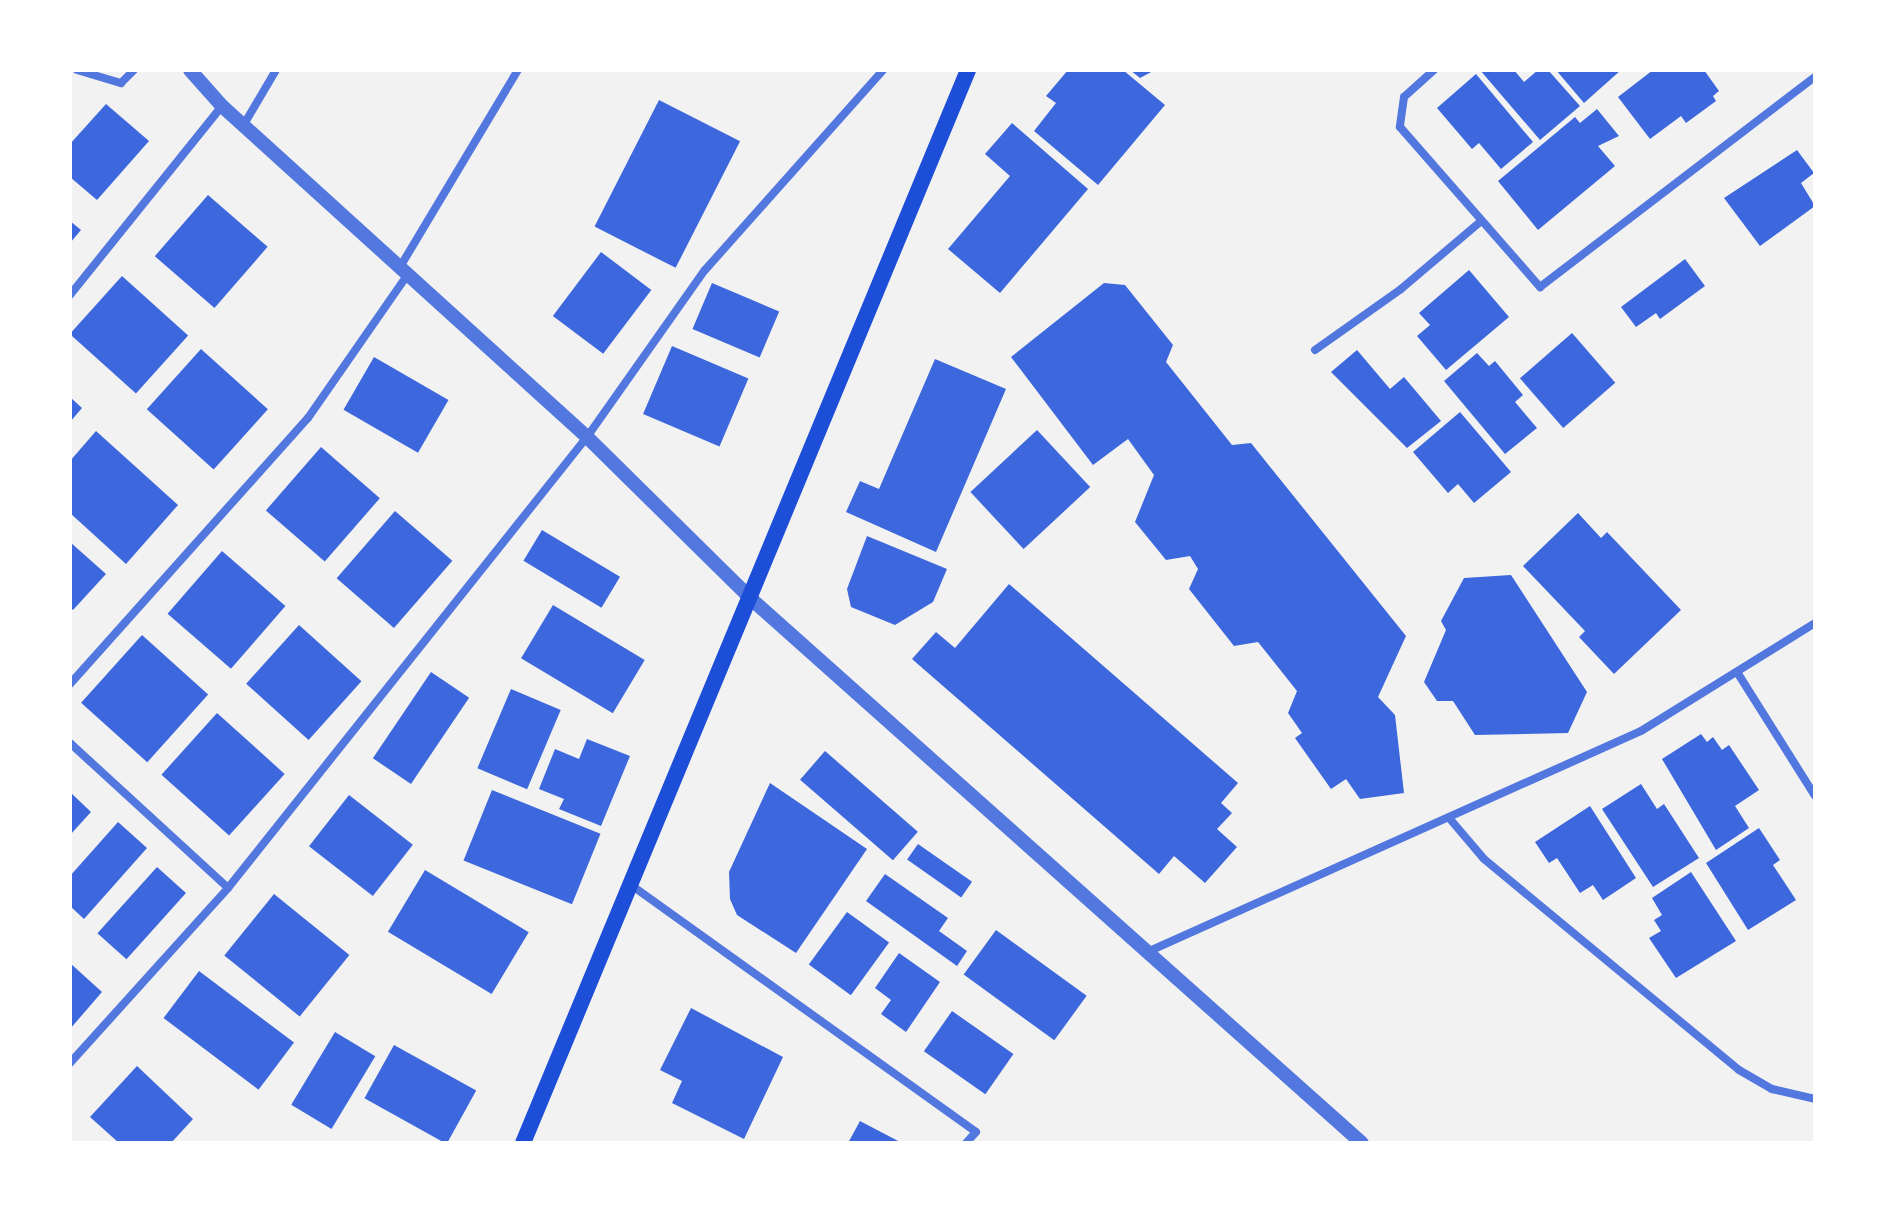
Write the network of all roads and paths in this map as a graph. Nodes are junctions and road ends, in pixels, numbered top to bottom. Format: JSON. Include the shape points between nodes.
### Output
{"nodes":[{"id":1,"x":77,"y":70,"type":"edge"},
{"id":2,"x":134,"y":70,"type":"edge"},
{"id":3,"x":190,"y":70,"type":"edge"},
{"id":4,"x":276,"y":70,"type":"edge"},
{"id":5,"x":518,"y":70,"type":"edge"},
{"id":6,"x":883,"y":70,"type":"edge"},
{"id":7,"x":968,"y":70,"type":"edge"},
{"id":8,"x":1434,"y":70,"type":"edge"},
{"id":9,"x":1815,"y":77,"type":"edge"},
{"id":10,"x":222,"y":106,"type":"junction"},
{"id":11,"x":243,"y":126,"type":"junction"},
{"id":12,"x":1480,"y":222,"type":"junction"},
{"id":13,"x":404,"y":271,"type":"junction"},
{"id":14,"x":70,"y":295,"type":"edge"},
{"id":15,"x":1315,"y":350,"type":"dead end"},
{"id":16,"x":587,"y":437,"type":"junction"},
{"id":17,"x":750,"y":598,"type":"junction"},
{"id":18,"x":1815,"y":623,"type":"edge"},
{"id":19,"x":1737,"y":672,"type":"junction"},
{"id":20,"x":70,"y":684,"type":"edge"},
{"id":21,"x":70,"y":743,"type":"edge"},
{"id":22,"x":1815,"y":796,"type":"edge"},
{"id":23,"x":1450,"y":819,"type":"junction"},
{"id":24,"x":630,"y":884,"type":"junction"},
{"id":25,"x":228,"y":888,"type":"junction"},
{"id":26,"x":1145,"y":953,"type":"junction"},
{"id":27,"x":70,"y":1063,"type":"edge"},
{"id":28,"x":1815,"y":1099,"type":"edge"},
{"id":29,"x":523,"y":1143,"type":"edge"},
{"id":30,"x":966,"y":1143,"type":"edge"},
{"id":31,"x":1362,"y":1143,"type":"edge"}],
"edges":[{"from":1,"to":2,"type":"street","via":[[121,83]]},
{"from":3,"to":10,"type":"street"},
{"from":4,"to":11,"type":"street"},
{"from":5,"to":13,"type":"street"},
{"from":6,"to":16,"type":"street","via":[[705,270]]},
{"from":7,"to":17,"type":"main road"},
{"from":8,"to":12,"type":"street","via":[[1404,97],[1400,127]]},
{"from":9,"to":12,"type":"street","via":[[1540,287]]},
{"from":10,"to":11,"type":"street"},
{"from":10,"to":14,"type":"street"},
{"from":11,"to":13,"type":"street"},
{"from":12,"to":15,"type":"street","via":[[1401,289]]},
{"from":13,"to":16,"type":"street"},
{"from":13,"to":20,"type":"street","via":[[308,418]]},
{"from":16,"to":17,"type":"street"},
{"from":16,"to":25,"type":"street"},
{"from":17,"to":24,"type":"main road"},
{"from":17,"to":26,"type":"street"},
{"from":18,"to":19,"type":"street"},
{"from":19,"to":22,"type":"street"},
{"from":19,"to":23,"type":"street","via":[[1641,731]]},
{"from":21,"to":25,"type":"street"},
{"from":23,"to":26,"type":"street"},
{"from":23,"to":28,"type":"street","via":[[1484,859],[1739,1070],[1781,1092]]},
{"from":24,"to":29,"type":"main road"},
{"from":24,"to":30,"type":"street","via":[[976,1132]]},
{"from":25,"to":27,"type":"street"},
{"from":26,"to":31,"type":"street"}]}
